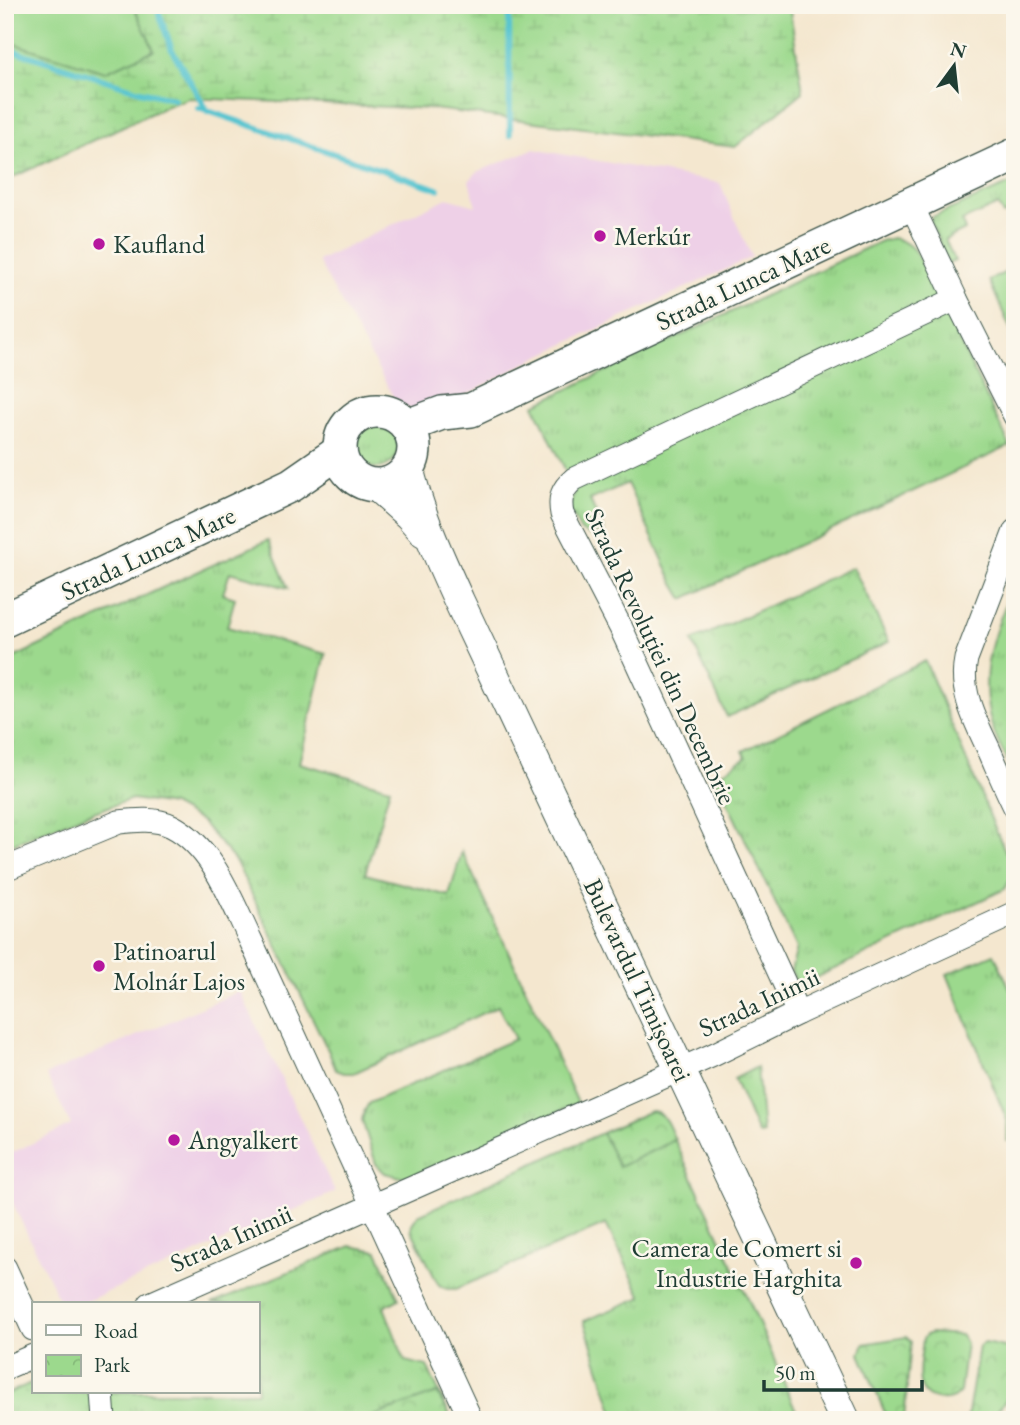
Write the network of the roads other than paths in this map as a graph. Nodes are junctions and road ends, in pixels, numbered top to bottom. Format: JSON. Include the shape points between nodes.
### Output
{"nodes":[{"id":1,"x":1015,"y":155,"type":"edge"},
{"id":2,"x":911,"y":204,"type":"junction"},
{"id":3,"x":956,"y":299,"type":"junction"},
{"id":4,"x":1015,"y":416,"type":"edge"},
{"id":5,"x":410,"y":448,"type":"junction"},
{"id":6,"x":354,"y":470,"type":"junction"},
{"id":7,"x":1015,"y":531,"type":"edge"},
{"id":8,"x":431,"y":540,"type":"junction"},
{"id":9,"x":5,"y":620,"type":"edge"},
{"id":10,"x":1015,"y":807,"type":"edge"},
{"id":11,"x":5,"y":869,"type":"edge"},
{"id":12,"x":1015,"y":913,"type":"edge"},
{"id":13,"x":798,"y":1013,"type":"junction"},
{"id":14,"x":681,"y":1069,"type":"junction"},
{"id":15,"x":372,"y":1206,"type":"junction"},
{"id":16,"x":5,"y":1268,"type":"edge"},
{"id":17,"x":155,"y":1302,"type":"edge"},
{"id":18,"x":32,"y":1326,"type":"edge"},
{"id":19,"x":32,"y":1356,"type":"edge"},
{"id":20,"x":5,"y":1368,"type":"edge"},
{"id":21,"x":102,"y":1394,"type":"edge"},
{"id":22,"x":104,"y":1420,"type":"edge"},
{"id":23,"x":471,"y":1420,"type":"edge"},
{"id":24,"x":845,"y":1420,"type":"edge"}],
"edges":[{"from":1,"to":2,"type":"main road","name":"Strada Lunca Mare"},
{"from":2,"to":3,"type":"street"},
{"from":2,"to":5,"type":"main road","name":"Strada Lunca Mare","via":[[471,410],[442,413]]},
{"from":3,"to":4,"type":"street"},
{"from":3,"to":13,"type":"street","name":"Strada Revoluției din Decembrie","via":[[574,479],[561,497],[562,514],[621,628]]},
{"from":5,"to":6,"type":"main road","via":[[404,473],[394,480]]},
{"from":5,"to":6,"type":"main road","via":[[400,419],[386,412],[360,414],[346,426],[340,442]]},
{"from":5,"to":8,"type":"street","name":"Bulevardul Timișoarei","via":[[416,499]]},
{"from":6,"to":8,"type":"street","name":"Bulevardul Timișoarei","via":[[409,515]]},
{"from":6,"to":9,"type":"main road","name":"Strada Lunca Mare","via":[[321,482],[291,485]]},
{"from":7,"to":10,"type":"street","via":[[968,653],[964,675],[969,704]]},
{"from":8,"to":14,"type":"street","name":"Bulevardul Timișoarei"},
{"from":11,"to":15,"type":"street","via":[[118,822],[159,822],[183,834],[222,880]]},
{"from":12,"to":13,"type":"street","name":"Strada Inimii"},
{"from":13,"to":14,"type":"street","name":"Strada Inimii"},
{"from":14,"to":15,"type":"street","name":"Strada Inimii"},
{"from":14,"to":24,"type":"street","name":"Bulevardul Timișoarei"},
{"from":15,"to":17,"type":"street","name":"Strada Inimii"},
{"from":15,"to":23,"type":"street"},
{"from":16,"to":18,"type":"street"},
{"from":19,"to":20,"type":"street"},
{"from":21,"to":22,"type":"street"}]}
